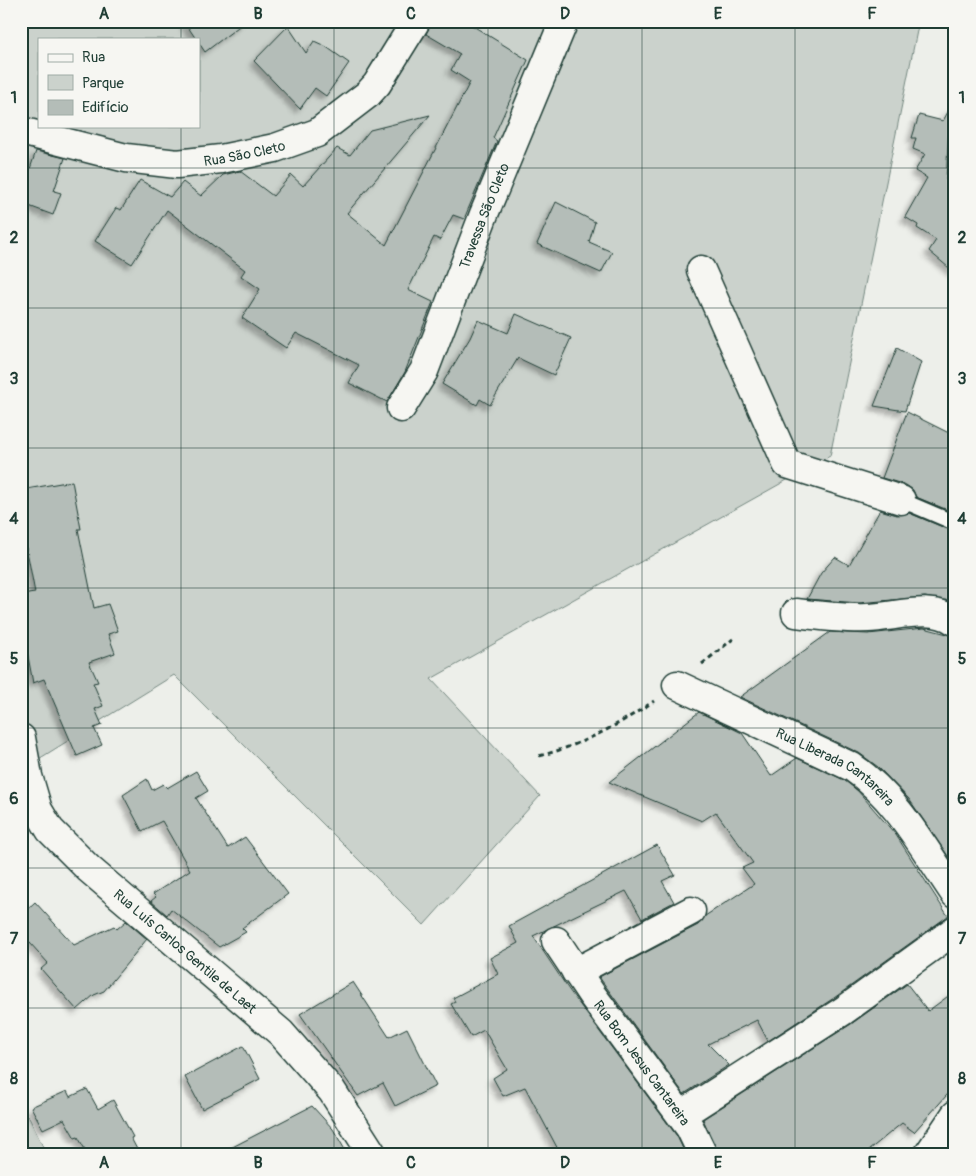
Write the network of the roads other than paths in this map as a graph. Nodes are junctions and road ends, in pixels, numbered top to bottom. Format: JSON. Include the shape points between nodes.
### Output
{"nodes":[{"id":1,"x":416,"y":21,"type":"edge"},
{"id":2,"x":564,"y":21,"type":"edge"},
{"id":3,"x":21,"y":131,"type":"edge"},
{"id":4,"x":701,"y":270,"type":"dead end"},
{"id":5,"x":401,"y":408,"type":"dead end"},
{"id":6,"x":900,"y":500,"type":"joint"},
{"id":7,"x":955,"y":523,"type":"edge"},
{"id":8,"x":796,"y":613,"type":"dead end"},
{"id":9,"x":955,"y":621,"type":"edge"},
{"id":10,"x":677,"y":685,"type":"road end"},
{"id":11,"x":21,"y":738,"type":"edge"},
{"id":12,"x":955,"y":894,"type":"edge"},
{"id":13,"x":691,"y":911,"type":"dead end"},
{"id":14,"x":955,"y":930,"type":"edge"},
{"id":15,"x":556,"y":941,"type":"dead end"},
{"id":16,"x":576,"y":972,"type":"junction"},
{"id":17,"x":681,"y":1115,"type":"junction"},
{"id":18,"x":955,"y":1115,"type":"edge"},
{"id":19,"x":373,"y":1155,"type":"edge"},
{"id":20,"x":703,"y":1155,"type":"edge"},
{"id":21,"x":928,"y":1155,"type":"edge"}],
"edges":[{"from":1,"to":3,"type":"street","name":"Rua São Cleto","via":[[368,94],[317,133],[275,148],[177,164],[126,158]]},
{"from":2,"to":5,"type":"street","name":"Travessa São Cleto","via":[[424,370]]},
{"from":4,"to":6,"type":"street","via":[[787,464]]},
{"from":6,"to":7,"type":"lane"},
{"from":8,"to":9,"type":"street","via":[[860,618],[934,613],[947,615]]},
{"from":10,"to":12,"type":"street","name":"Rua Liberada Cantareira","via":[[852,767],[870,779],[906,822]]},
{"from":11,"to":19,"type":"street","name":"Rua Luís Carlos Gentile de Laet","via":[[38,810],[50,830],[81,862],[281,1033],[332,1091]]},
{"from":13,"to":16,"type":"street"},
{"from":14,"to":17,"type":"street","via":[[843,1010]]},
{"from":15,"to":16,"type":"street","name":"Rua Bom Jesus Cantareira"},
{"from":16,"to":17,"type":"street","name":"Rua Bom Jesus Cantareira"},
{"from":17,"to":20,"type":"street","name":"Rua Bom Jesus Cantareira"},
{"from":18,"to":21,"type":"street"}]}
